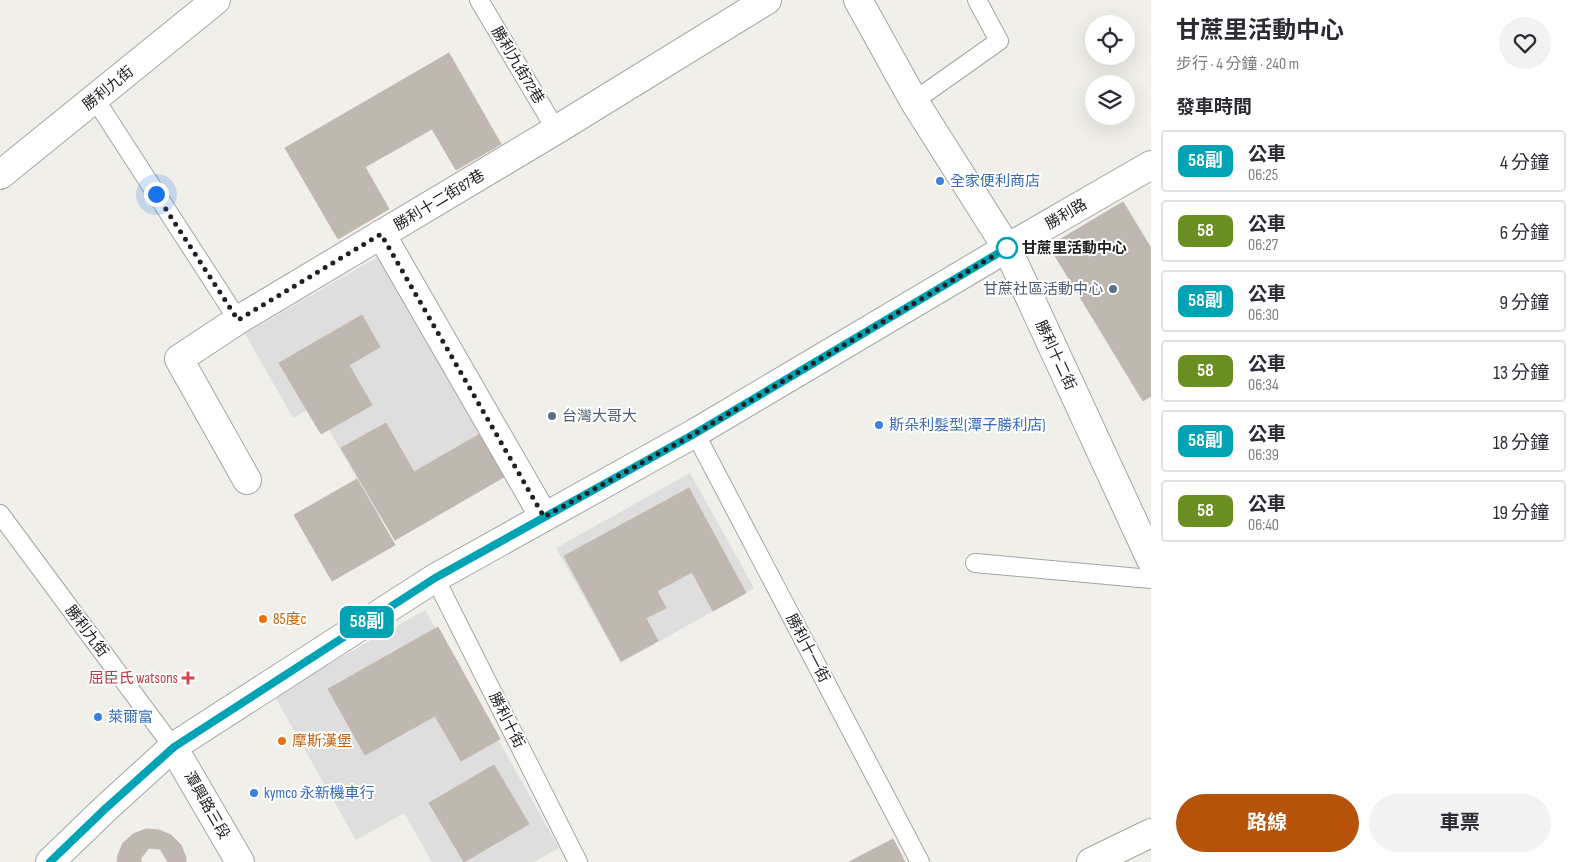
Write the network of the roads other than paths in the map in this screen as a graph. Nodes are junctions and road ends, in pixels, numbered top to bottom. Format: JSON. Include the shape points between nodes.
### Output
{"nodes":[{"id":1,"x":216,"y":0,"type":"edge"},
{"id":2,"x":479,"y":0,"type":"edge"},
{"id":3,"x":767,"y":0,"type":"edge"},
{"id":4,"x":858,"y":0,"type":"edge"},
{"id":5,"x":977,"y":0,"type":"edge"},
{"id":6,"x":95,"y":99,"type":"junction"},
{"id":7,"x":914,"y":101,"type":"junction"},
{"id":8,"x":556,"y":130,"type":"junction"},
{"id":9,"x":1151,"y":165,"type":"edge"},
{"id":10,"x":0,"y":175,"type":"edge"},
{"id":11,"x":381,"y":234,"type":"junction"},
{"id":12,"x":1007,"y":248,"type":"junction"},
{"id":13,"x":238,"y":320,"type":"junction"},
{"id":14,"x":696,"y":433,"type":"junction"},
{"id":15,"x":248,"y":480,"type":"dead end"},
{"id":16,"x":0,"y":514,"type":"edge"},
{"id":17,"x":544,"y":517,"type":"junction"},
{"id":18,"x":1151,"y":560,"type":"edge"},
{"id":19,"x":975,"y":563,"type":"dead end"},
{"id":20,"x":435,"y":578,"type":"junction"},
{"id":21,"x":1151,"y":578,"type":"edge"},
{"id":22,"x":174,"y":747,"type":"junction"},
{"id":23,"x":1151,"y":833,"type":"edge"},
{"id":24,"x":50,"y":862,"type":"edge"},
{"id":25,"x":240,"y":862,"type":"edge"},
{"id":26,"x":578,"y":862,"type":"edge"},
{"id":27,"x":920,"y":862,"type":"edge"},
{"id":28,"x":1091,"y":862,"type":"edge"}],
"edges":[{"from":1,"to":6,"type":"street","name":"勝利九街"},
{"from":2,"to":8,"type":"lane","name":"勝利九街72巷"},
{"from":3,"to":8,"type":"street","name":"勝利十二街87巷"},
{"from":4,"to":7,"type":"street","name":"勝利十二街"},
{"from":5,"to":7,"type":"lane","via":[[999,41]]},
{"from":6,"to":10,"type":"street","name":"勝利九街"},
{"from":6,"to":13,"type":"lane"},
{"from":7,"to":12,"type":"street","name":"勝利十二街"},
{"from":8,"to":11,"type":"street","name":"勝利十二街87巷"},
{"from":9,"to":12,"type":"street","name":"勝利路"},
{"from":11,"to":13,"type":"street","name":"勝利十二街87巷"},
{"from":11,"to":17,"type":"street"},
{"from":12,"to":14,"type":"street","name":"勝利路"},
{"from":12,"to":18,"type":"street","name":"勝利十二街"},
{"from":13,"to":15,"type":"street","name":"勝利十二街87巷","via":[[179,360]]},
{"from":14,"to":17,"type":"street","name":"勝利路"},
{"from":14,"to":27,"type":"lane","name":"勝利十一街"},
{"from":16,"to":22,"type":"lane","name":"勝利九街"},
{"from":17,"to":20,"type":"street","name":"勝利路"},
{"from":19,"to":21,"type":"lane"},
{"from":20,"to":22,"type":"street","name":"勝利路"},
{"from":20,"to":26,"type":"lane","name":"勝利十街"},
{"from":22,"to":24,"type":"street","name":"勝利路"},
{"from":22,"to":25,"type":"street","name":"潭興路三段"},
{"from":23,"to":28,"type":"street"}]}
